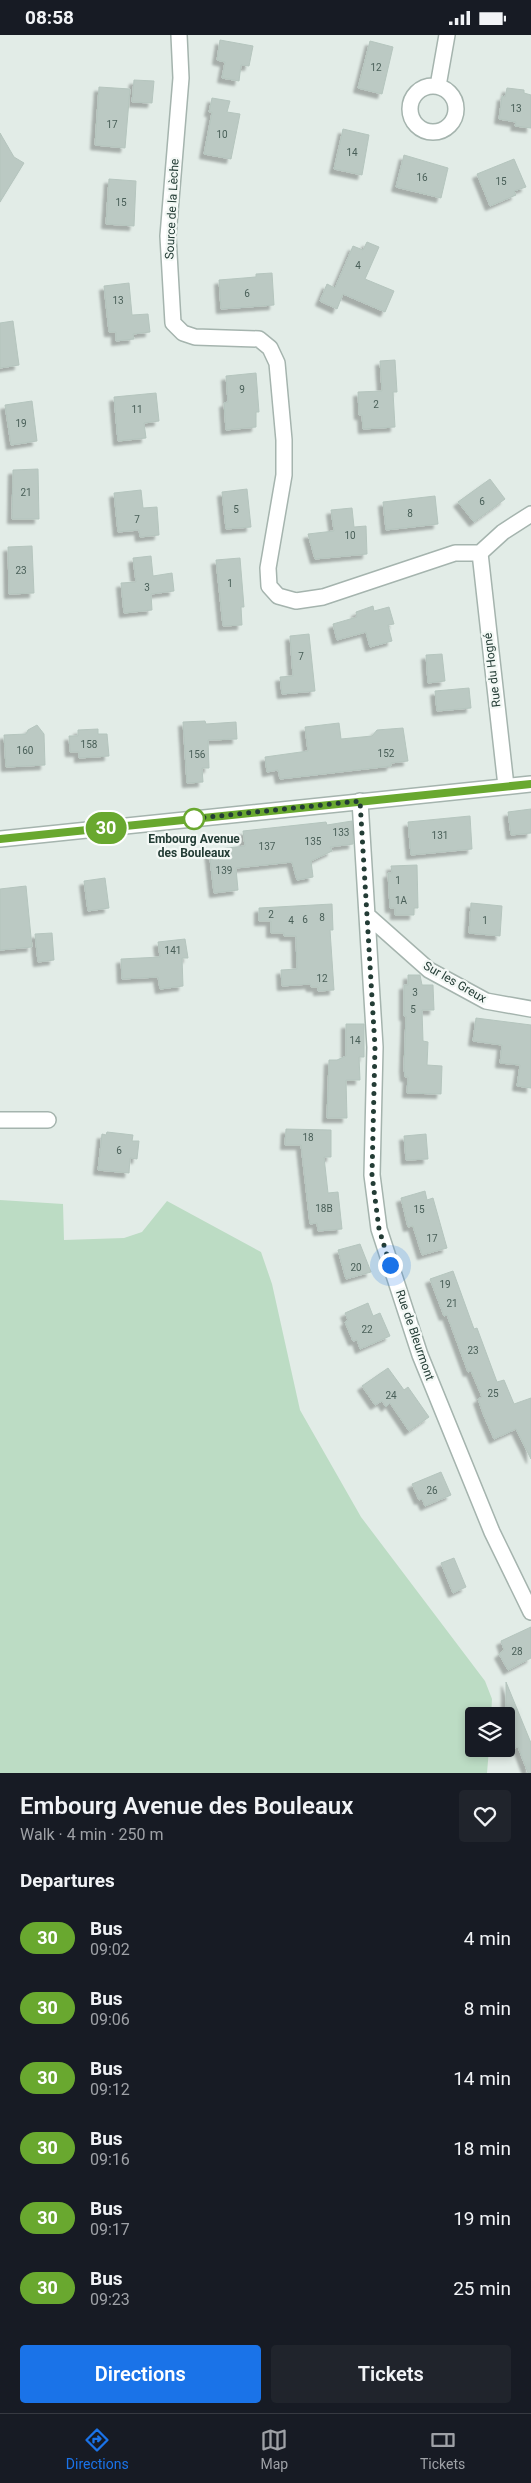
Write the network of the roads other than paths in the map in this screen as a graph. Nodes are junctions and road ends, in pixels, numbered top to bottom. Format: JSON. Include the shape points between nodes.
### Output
{"nodes":[{"id":1,"x":179,"y":35,"type":"edge"},
{"id":2,"x":447,"y":35,"type":"edge"},
{"id":3,"x":438,"y":86,"type":"dead end"},
{"id":4,"x":531,"y":514,"type":"edge"},
{"id":5,"x":480,"y":553,"type":"junction"},
{"id":6,"x":531,"y":784,"type":"edge"},
{"id":7,"x":506,"y":786,"type":"junction"},
{"id":8,"x":360,"y":801,"type":"junction"},
{"id":9,"x":0,"y":839,"type":"edge"},
{"id":10,"x":367,"y":915,"type":"junction"},
{"id":11,"x":531,"y":1009,"type":"edge"},
{"id":12,"x":0,"y":1120,"type":"edge"},
{"id":13,"x":48,"y":1120,"type":"dead end"},
{"id":14,"x":531,"y":1612,"type":"edge"}],
"edges":[{"from":1,"to":5,"type":"street","name":"Source de la Lèche","via":[[181,78],[168,236],[173,323],[183,333],[195,337],[259,339],[270,348],[278,363],[284,475],[268,568],[269,586],[278,596],[296,601],[323,597],[455,553]]},
{"from":2,"to":3,"type":"street"},
{"from":4,"to":5,"type":"street"},
{"from":5,"to":7,"type":"street","name":"Rue du Hogné"},
{"from":6,"to":7,"type":"street"},
{"from":7,"to":8,"type":"street"},
{"from":8,"to":9,"type":"street"},
{"from":8,"to":10,"type":"street","name":"Rue de Bleurmont"},
{"from":10,"to":11,"type":"street","name":"Sur les Greux","via":[[429,970],[486,1001]]},
{"from":10,"to":14,"type":"street","name":"Rue de Bleurmont","via":[[375,1047],[372,1175],[379,1229],[420,1355],[492,1533]]},
{"from":12,"to":13,"type":"street"}]}
